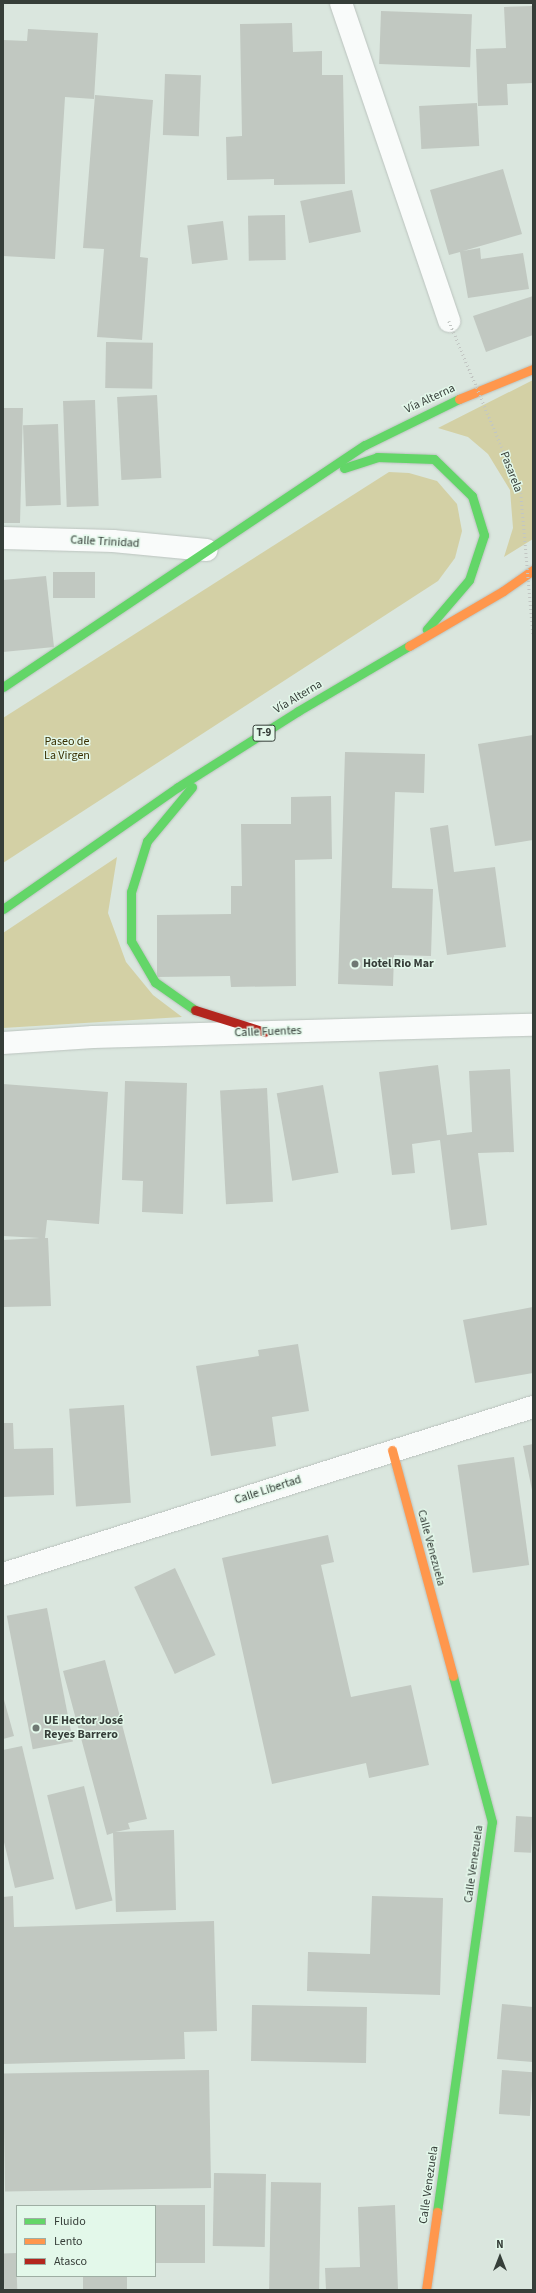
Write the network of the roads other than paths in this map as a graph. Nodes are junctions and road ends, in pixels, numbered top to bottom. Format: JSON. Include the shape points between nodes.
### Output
{"nodes":[{"id":1,"x":341,"y":3,"type":"edge"},
{"id":2,"x":449,"y":321,"type":"road end"},
{"id":3,"x":533,"y":369,"type":"edge"},
{"id":4,"x":317,"y":477,"type":"junction"},
{"id":5,"x":3,"y":538,"type":"edge"},
{"id":6,"x":208,"y":550,"type":"junction"},
{"id":7,"x":533,"y":570,"type":"edge"},
{"id":8,"x":416,"y":642,"type":"junction"},
{"id":9,"x":3,"y":687,"type":"edge"},
{"id":10,"x":205,"y":770,"type":"junction"},
{"id":11,"x":3,"y":909,"type":"edge"},
{"id":12,"x":533,"y":1025,"type":"edge"},
{"id":13,"x":265,"y":1032,"type":"junction"},
{"id":14,"x":3,"y":1043,"type":"edge"},
{"id":15,"x":533,"y":1407,"type":"edge"},
{"id":16,"x":392,"y":1450,"type":"junction"},
{"id":17,"x":3,"y":1574,"type":"edge"},
{"id":18,"x":426,"y":2290,"type":"edge"}],
"edges":[{"from":1,"to":2,"type":"street"},
{"from":3,"to":4,"type":"main road","name":"Vía Alterna","number":"T-9","via":[[448,403],[366,445]]},
{"from":4,"to":6,"type":"main road","name":"Vía Alterna","number":"T-9"},
{"from":4,"to":8,"type":"main road","number":"T-9","via":[[377,457],[434,459],[472,496],[484,535],[469,580]]},
{"from":5,"to":6,"type":"street","name":"Calle Trinidad","via":[[113,541]]},
{"from":6,"to":9,"type":"main road","name":"Vía Alterna","number":"T-9"},
{"from":7,"to":8,"type":"main road","name":"Vía Alterna","number":"T-9"},
{"from":8,"to":10,"type":"main road","name":"Vía Alterna","number":"T-9","via":[[298,711]]},
{"from":10,"to":11,"type":"main road","name":"Vía Alterna","number":"T-9"},
{"from":10,"to":13,"type":"main road","via":[[147,841],[131,892],[131,940],[155,982],[191,1009]]},
{"from":12,"to":13,"type":"street","name":"Calle Fuentes"},
{"from":13,"to":14,"type":"street","name":"Calle Fuentes"},
{"from":15,"to":16,"type":"street","name":"Calle Libertad"},
{"from":16,"to":17,"type":"street","name":"Calle Libertad"},
{"from":16,"to":18,"type":"main road","name":"Calle Venezuela","via":[[492,1822]]}]}
